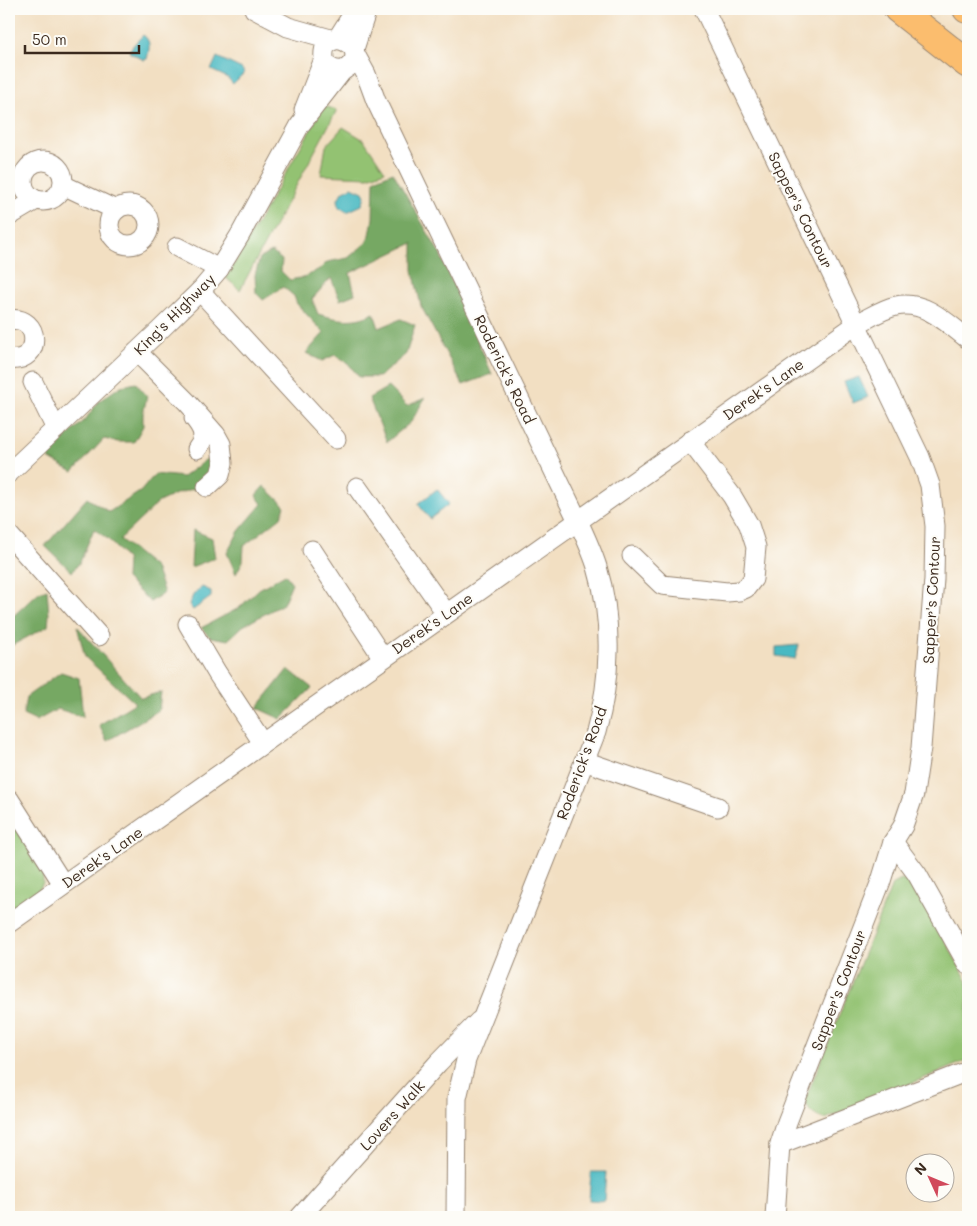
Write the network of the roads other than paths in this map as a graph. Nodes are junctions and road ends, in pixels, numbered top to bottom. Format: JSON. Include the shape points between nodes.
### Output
{"nodes":[{"id":1,"x":254,"y":9,"type":"edge"},
{"id":2,"x":356,"y":9,"type":"edge"},
{"id":3,"x":367,"y":9,"type":"edge"},
{"id":4,"x":704,"y":9,"type":"edge"},
{"id":5,"x":898,"y":9,"type":"edge"},
{"id":6,"x":288,"y":27,"type":"junction"},
{"id":7,"x":335,"y":40,"type":"junction"},
{"id":8,"x":354,"y":52,"type":"junction"},
{"id":9,"x":323,"y":57,"type":"junction"},
{"id":10,"x":968,"y":64,"type":"edge"},
{"id":11,"x":344,"y":70,"type":"junction"},
{"id":12,"x":376,"y":101,"type":"junction"},
{"id":13,"x":300,"y":125,"type":"junction"},
{"id":14,"x":61,"y":190,"type":"junction"},
{"id":15,"x":31,"y":196,"type":"junction"},
{"id":16,"x":9,"y":204,"type":"edge"},
{"id":17,"x":113,"y":214,"type":"junction"},
{"id":18,"x":9,"y":216,"type":"edge"},
{"id":19,"x":148,"y":232,"type":"junction"},
{"id":20,"x":219,"y":269,"type":"junction"},
{"id":21,"x":200,"y":291,"type":"junction"},
{"id":22,"x":10,"y":318,"type":"edge"},
{"id":23,"x":856,"y":324,"type":"junction"},
{"id":24,"x":968,"y":339,"type":"edge"},
{"id":25,"x":135,"y":354,"type":"junction"},
{"id":26,"x":15,"y":359,"type":"edge"},
{"id":27,"x":56,"y":429,"type":"junction"},
{"id":28,"x":336,"y":439,"type":"dead end"},
{"id":29,"x":690,"y":441,"type":"junction"},
{"id":30,"x":197,"y":449,"type":"dead end"},
{"id":31,"x":9,"y":473,"type":"edge"},
{"id":32,"x":207,"y":487,"type":"dead end"},
{"id":33,"x":357,"y":487,"type":"dead end"},
{"id":34,"x":578,"y":521,"type":"junction"},
{"id":35,"x":9,"y":535,"type":"edge"},
{"id":36,"x":312,"y":550,"type":"dead end"},
{"id":37,"x":632,"y":556,"type":"dead end"},
{"id":38,"x":446,"y":613,"type":"junction"},
{"id":39,"x":188,"y":624,"type":"dead end"},
{"id":40,"x":99,"y":636,"type":"dead end"},
{"id":41,"x":383,"y":658,"type":"junction"},
{"id":42,"x":263,"y":743,"type":"junction"},
{"id":43,"x":592,"y":764,"type":"junction"},
{"id":44,"x":9,"y":799,"type":"edge"},
{"id":45,"x":718,"y":808,"type":"dead end"},
{"id":46,"x":894,"y":842,"type":"junction"},
{"id":47,"x":63,"y":884,"type":"junction"},
{"id":48,"x":9,"y":923,"type":"edge"},
{"id":49,"x":968,"y":965,"type":"edge"},
{"id":50,"x":485,"y":1015,"type":"junction"},
{"id":51,"x":968,"y":1070,"type":"edge"},
{"id":52,"x":780,"y":1144,"type":"junction"},
{"id":53,"x":300,"y":1217,"type":"edge"},
{"id":54,"x":456,"y":1217,"type":"edge"},
{"id":55,"x":775,"y":1217,"type":"edge"}],
"edges":[{"from":1,"to":6,"type":"street"},
{"from":2,"to":7,"type":"street"},
{"from":3,"to":8,"type":"street"},
{"from":4,"to":23,"type":"street","name":"Sapper's Contour"},
{"from":5,"to":10,"type":"highway"},
{"from":6,"to":7,"type":"street"},
{"from":6,"to":9,"type":"street"},
{"from":7,"to":8,"type":"street","via":[[345,40]]},
{"from":7,"to":9,"type":"street","via":[[326,46]]},
{"from":8,"to":11,"type":"street","via":[[353,61]]},
{"from":8,"to":12,"type":"street","name":"Roderick's Road"},
{"from":9,"to":11,"type":"street","via":[[333,70]]},
{"from":9,"to":13,"type":"street","name":"King's Highway"},
{"from":11,"to":12,"type":"street","name":"Roderick's Road"},
{"from":11,"to":13,"type":"street","name":"King's Highway"},
{"from":12,"to":34,"type":"street","name":"Roderick's Road"},
{"from":13,"to":20,"type":"street","name":"King's Highway"},
{"from":14,"to":15,"type":"street","via":[[48,201]]},
{"from":14,"to":15,"type":"street","via":[[61,172],[46,161],[39,161],[24,173],[23,180]]},
{"from":14,"to":17,"type":"street"},
{"from":15,"to":16,"type":"street"},
{"from":15,"to":18,"type":"street"},
{"from":17,"to":19,"type":"street","via":[[120,207],[132,205],[142,210],[148,220]]},
{"from":17,"to":19,"type":"street","via":[[109,224],[112,236],[122,244],[140,242]]},
{"from":19,"to":20,"type":"street"},
{"from":20,"to":21,"type":"street","name":"King's Highway"},
{"from":21,"to":25,"type":"street","name":"King's Highway"},
{"from":21,"to":28,"type":"street"},
{"from":22,"to":26,"type":"street","via":[[24,322],[33,332],[31,350]]},
{"from":23,"to":24,"type":"street","name":"Derek's Lane","via":[[894,306],[915,306],[936,315]]},
{"from":23,"to":29,"type":"street","name":"Derek's Lane"},
{"from":23,"to":46,"type":"street","name":"Sapper's Contour","via":[[920,457],[930,485],[935,526],[919,768],[909,809]]},
{"from":25,"to":27,"type":"street","name":"King's Highway"},
{"from":25,"to":30,"type":"street","via":[[199,424],[204,434]]},
{"from":25,"to":32,"type":"street","via":[[187,402],[221,444],[220,475]]},
{"from":26,"to":27,"type":"street","via":[[32,379]]},
{"from":27,"to":31,"type":"street","name":"King's Highway"},
{"from":29,"to":34,"type":"street","name":"Derek's Lane"},
{"from":29,"to":37,"type":"street","via":[[732,496],[748,525],[756,547],[753,580],[739,592],[662,585]]},
{"from":33,"to":38,"type":"street"},
{"from":34,"to":38,"type":"street","name":"Derek's Lane"},
{"from":34,"to":43,"type":"street","name":"Roderick's Road","via":[[598,570],[608,637],[603,703]]},
{"from":35,"to":40,"type":"street"},
{"from":36,"to":41,"type":"street"},
{"from":38,"to":41,"type":"street","name":"Derek's Lane"},
{"from":39,"to":42,"type":"street"},
{"from":41,"to":42,"type":"street","name":"Derek's Lane"},
{"from":42,"to":47,"type":"street","name":"Derek's Lane"},
{"from":43,"to":45,"type":"street"},
{"from":43,"to":50,"type":"street","name":"Roderick's Road"},
{"from":44,"to":47,"type":"street"},
{"from":46,"to":49,"type":"street","via":[[917,874]]},
{"from":46,"to":52,"type":"street","name":"Sapper's Contour"},
{"from":47,"to":48,"type":"street","name":"Derek's Lane"},
{"from":50,"to":53,"type":"street","name":"Lovers Walk"},
{"from":50,"to":54,"type":"street","name":"Roderick's Road","via":[[466,1060],[457,1098]]},
{"from":51,"to":52,"type":"street"},
{"from":52,"to":55,"type":"street","name":"Sapper's Contour"}]}
